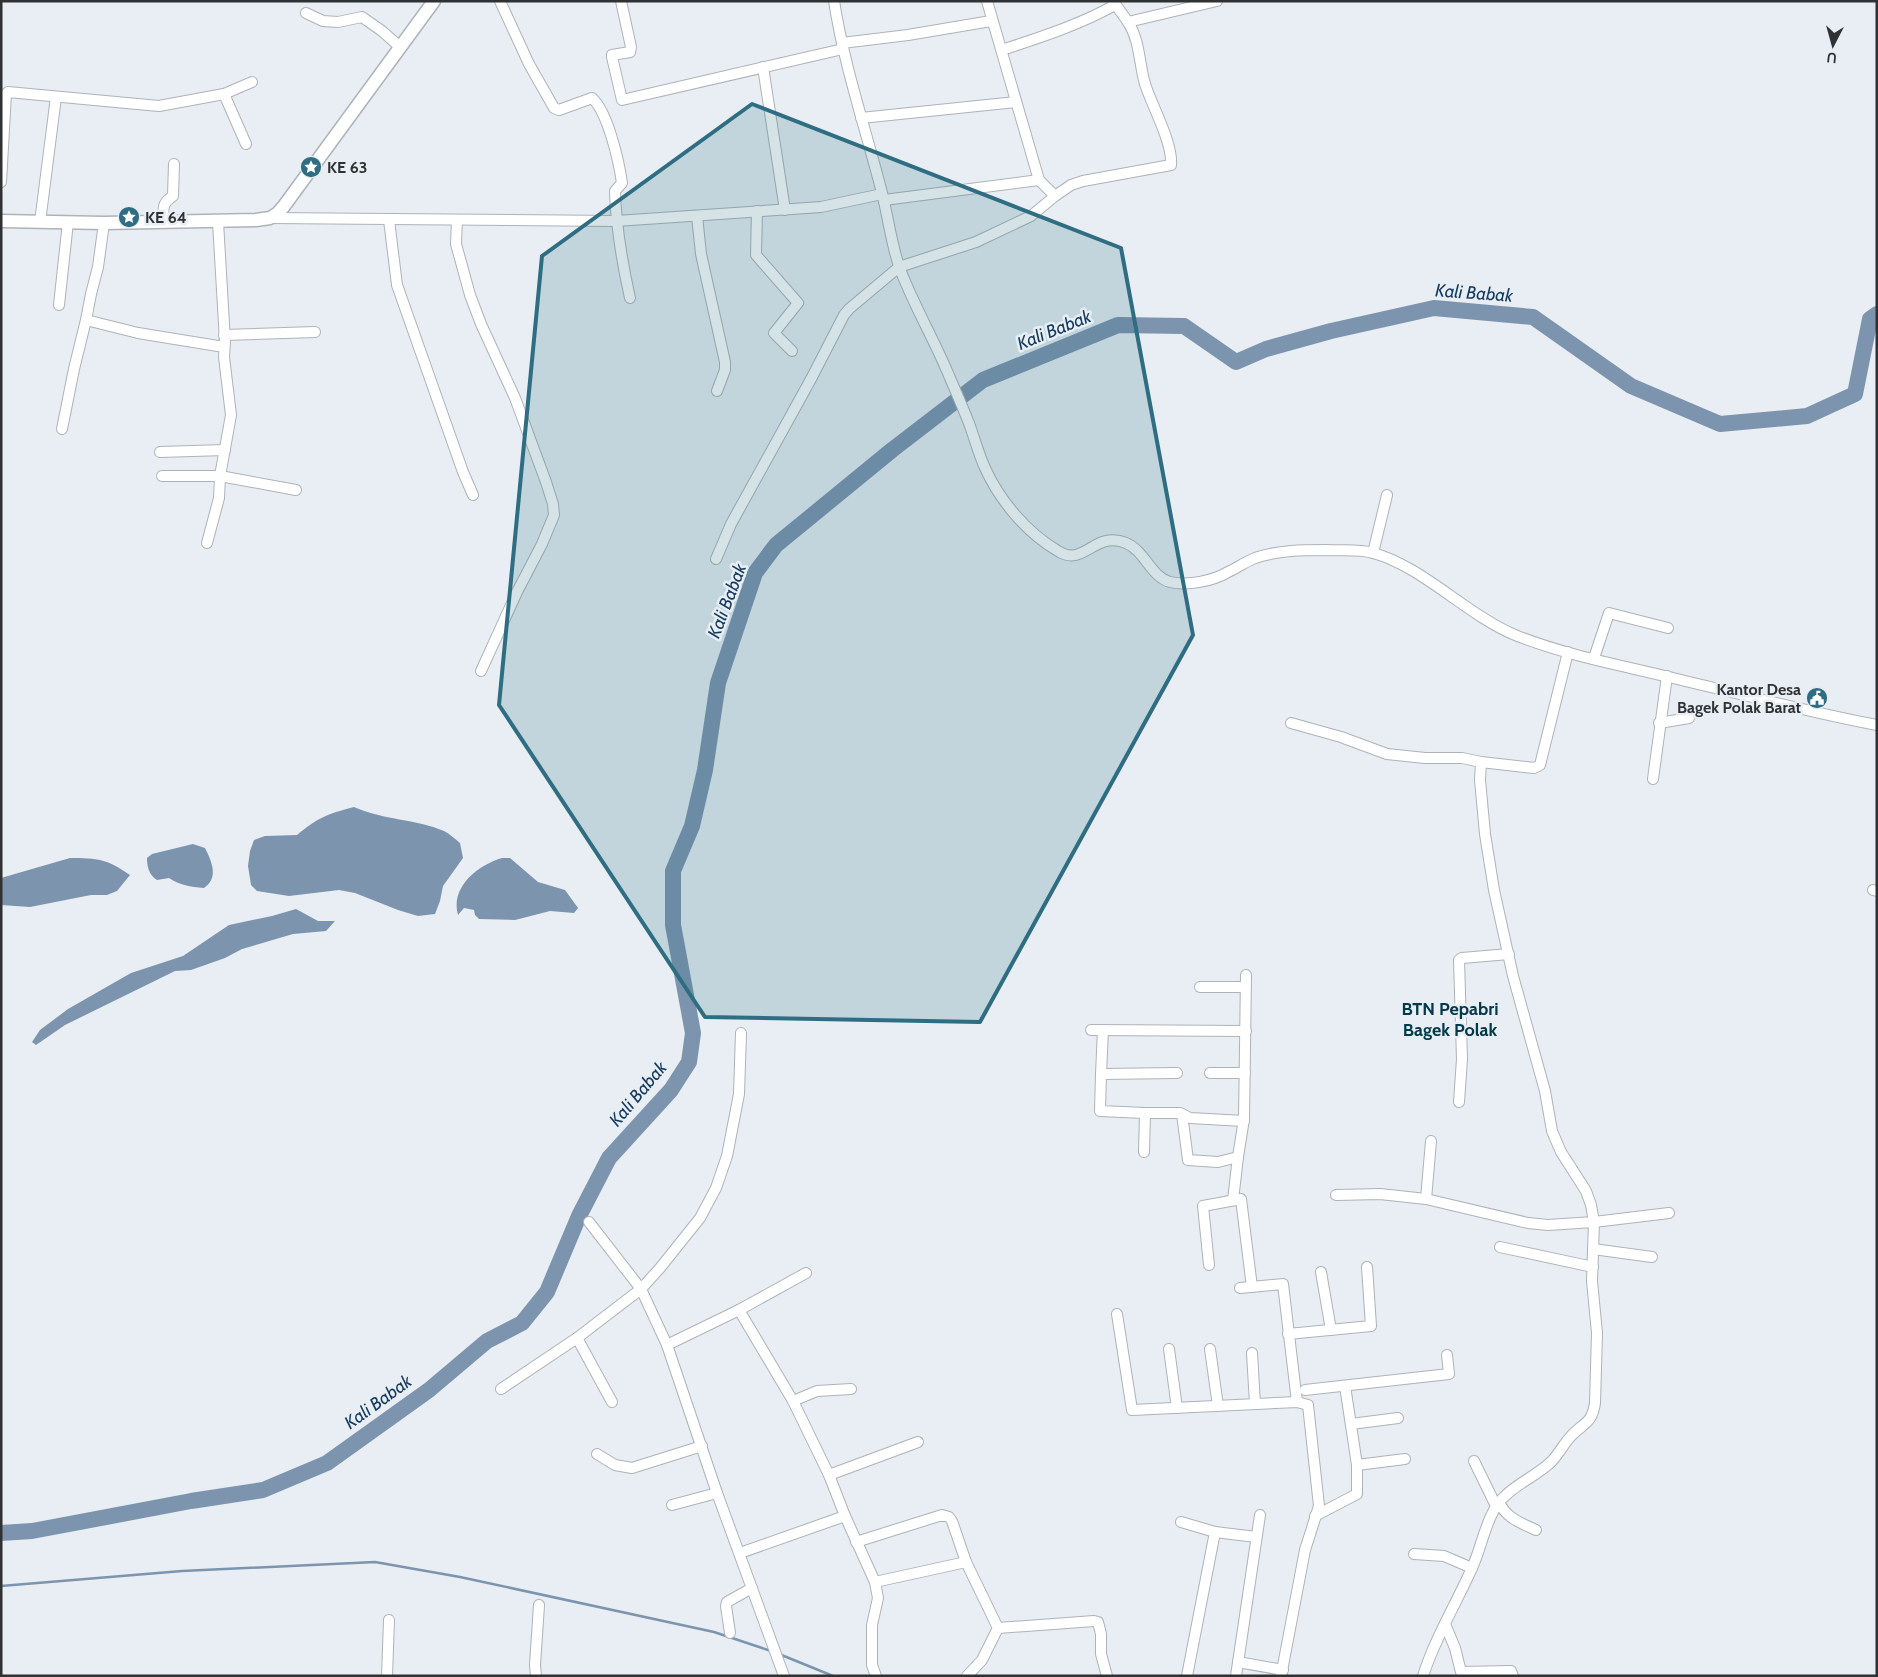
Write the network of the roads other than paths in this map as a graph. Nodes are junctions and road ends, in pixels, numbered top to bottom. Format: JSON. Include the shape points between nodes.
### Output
{"nodes":[{"id":1,"x":434,"y":1,"type":"edge"},
{"id":2,"x":500,"y":1,"type":"edge"},
{"id":3,"x":621,"y":1,"type":"edge"},
{"id":4,"x":834,"y":1,"type":"edge"},
{"id":5,"x":987,"y":1,"type":"edge"},
{"id":6,"x":1217,"y":1,"type":"edge"},
{"id":7,"x":1114,"y":3,"type":"edge"},
{"id":8,"x":306,"y":13,"type":"dead end"},
{"id":9,"x":991,"y":21,"type":"junction"},
{"id":10,"x":1128,"y":22,"type":"junction"},
{"id":11,"x":842,"y":46,"type":"junction"},
{"id":12,"x":400,"y":47,"type":"junction"},
{"id":13,"x":1002,"y":50,"type":"junction"},
{"id":14,"x":763,"y":67,"type":"junction"},
{"id":15,"x":252,"y":82,"type":"dead end"},
{"id":16,"x":224,"y":94,"type":"junction"},
{"id":17,"x":56,"y":97,"type":"junction"},
{"id":18,"x":1016,"y":102,"type":"junction"},
{"id":19,"x":861,"y":118,"type":"junction"},
{"id":20,"x":246,"y":144,"type":"dead end"},
{"id":21,"x":174,"y":164,"type":"dead end"},
{"id":22,"x":1039,"y":180,"type":"junction"},
{"id":23,"x":1,"y":182,"type":"edge"},
{"id":24,"x":1055,"y":196,"type":"junction"},
{"id":25,"x":883,"y":197,"type":"junction"},
{"id":26,"x":785,"y":210,"type":"junction"},
{"id":27,"x":757,"y":211,"type":"junction"},
{"id":28,"x":697,"y":216,"type":"junction"},
{"id":29,"x":270,"y":218,"type":"junction"},
{"id":30,"x":389,"y":220,"type":"junction"},
{"id":31,"x":457,"y":220,"type":"junction"},
{"id":32,"x":1,"y":221,"type":"edge"},
{"id":33,"x":40,"y":222,"type":"junction"},
{"id":34,"x":68,"y":222,"type":"junction"},
{"id":35,"x":164,"y":222,"type":"junction"},
{"id":36,"x":218,"y":222,"type":"junction"},
{"id":37,"x":616,"y":222,"type":"junction"},
{"id":38,"x":104,"y":223,"type":"junction"},
{"id":39,"x":899,"y":267,"type":"junction"},
{"id":40,"x":630,"y":298,"type":"dead end"},
{"id":41,"x":60,"y":305,"type":"dead end"},
{"id":42,"x":86,"y":320,"type":"junction"},
{"id":43,"x":315,"y":332,"type":"dead end"},
{"id":44,"x":224,"y":335,"type":"junction"},
{"id":45,"x":224,"y":347,"type":"junction"},
{"id":46,"x":792,"y":351,"type":"dead end"},
{"id":47,"x":717,"y":391,"type":"dead end"},
{"id":48,"x":62,"y":429,"type":"dead end"},
{"id":49,"x":225,"y":450,"type":"junction"},
{"id":50,"x":160,"y":452,"type":"dead end"},
{"id":51,"x":162,"y":476,"type":"dead end"},
{"id":52,"x":220,"y":476,"type":"junction"},
{"id":53,"x":296,"y":490,"type":"dead end"},
{"id":54,"x":473,"y":495,"type":"dead end"},
{"id":55,"x":1387,"y":495,"type":"dead end"},
{"id":56,"x":207,"y":543,"type":"dead end"},
{"id":57,"x":1373,"y":553,"type":"junction"},
{"id":58,"x":716,"y":559,"type":"dead end"},
{"id":59,"x":1668,"y":628,"type":"dead end"},
{"id":60,"x":1568,"y":652,"type":"junction"},
{"id":61,"x":1594,"y":658,"type":"junction"},
{"id":62,"x":481,"y":671,"type":"dead end"},
{"id":63,"x":1667,"y":676,"type":"junction"},
{"id":64,"x":1689,"y":718,"type":"dead end"},
{"id":65,"x":1291,"y":722,"type":"dead end"},
{"id":66,"x":1659,"y":723,"type":"junction"},
{"id":67,"x":1877,"y":725,"type":"edge"},
{"id":68,"x":1481,"y":762,"type":"junction"},
{"id":69,"x":1653,"y":779,"type":"dead end"},
{"id":70,"x":1509,"y":954,"type":"junction"},
{"id":71,"x":1246,"y":974,"type":"dead end"},
{"id":72,"x":1200,"y":987,"type":"dead end"},
{"id":73,"x":1246,"y":988,"type":"junction"},
{"id":74,"x":1091,"y":1030,"type":"dead end"},
{"id":75,"x":1103,"y":1030,"type":"junction"},
{"id":76,"x":1246,"y":1031,"type":"junction"},
{"id":77,"x":742,"y":1033,"type":"dead end"},
{"id":78,"x":1210,"y":1072,"type":"dead end"},
{"id":79,"x":1177,"y":1073,"type":"dead end"},
{"id":80,"x":1245,"y":1073,"type":"junction"},
{"id":81,"x":1100,"y":1074,"type":"junction"},
{"id":82,"x":1459,"y":1102,"type":"dead end"},
{"id":83,"x":1145,"y":1113,"type":"junction"},
{"id":84,"x":1182,"y":1114,"type":"junction"},
{"id":85,"x":1244,"y":1121,"type":"junction"},
{"id":86,"x":1431,"y":1141,"type":"dead end"},
{"id":87,"x":1144,"y":1152,"type":"dead end"},
{"id":88,"x":1238,"y":1157,"type":"junction"},
{"id":89,"x":1336,"y":1195,"type":"dead end"},
{"id":90,"x":1426,"y":1199,"type":"junction"},
{"id":91,"x":1232,"y":1200,"type":"junction"},
{"id":92,"x":1668,"y":1213,"type":"dead end"},
{"id":93,"x":589,"y":1222,"type":"dead end"},
{"id":94,"x":1594,"y":1222,"type":"junction"},
{"id":95,"x":1500,"y":1247,"type":"dead end"},
{"id":96,"x":1593,"y":1249,"type":"junction"},
{"id":97,"x":1652,"y":1257,"type":"dead end"},
{"id":98,"x":1209,"y":1265,"type":"dead end"},
{"id":99,"x":1367,"y":1267,"type":"dead end"},
{"id":100,"x":1593,"y":1267,"type":"junction"},
{"id":101,"x":1321,"y":1272,"type":"dead end"},
{"id":102,"x":806,"y":1273,"type":"dead end"},
{"id":103,"x":1252,"y":1287,"type":"junction"},
{"id":104,"x":1240,"y":1288,"type":"dead end"},
{"id":105,"x":640,"y":1289,"type":"junction"},
{"id":106,"x":739,"y":1310,"type":"junction"},
{"id":107,"x":1117,"y":1314,"type":"dead end"},
{"id":108,"x":1330,"y":1330,"type":"junction"},
{"id":109,"x":1288,"y":1334,"type":"junction"},
{"id":110,"x":577,"y":1338,"type":"junction"},
{"id":111,"x":668,"y":1345,"type":"junction"},
{"id":112,"x":1170,"y":1349,"type":"dead end"},
{"id":113,"x":1210,"y":1349,"type":"dead end"},
{"id":114,"x":1252,"y":1354,"type":"dead end"},
{"id":115,"x":1447,"y":1355,"type":"dead end"},
{"id":116,"x":1345,"y":1386,"type":"junction"},
{"id":117,"x":501,"y":1389,"type":"dead end"},
{"id":118,"x":851,"y":1389,"type":"dead end"},
{"id":119,"x":1305,"y":1390,"type":"dead end"},
{"id":120,"x":793,"y":1401,"type":"junction"},
{"id":121,"x":612,"y":1402,"type":"dead end"},
{"id":122,"x":1296,"y":1402,"type":"junction"},
{"id":123,"x":1255,"y":1404,"type":"junction"},
{"id":124,"x":1218,"y":1406,"type":"junction"},
{"id":125,"x":1177,"y":1408,"type":"junction"},
{"id":126,"x":1398,"y":1418,"type":"dead end"},
{"id":127,"x":1351,"y":1424,"type":"junction"},
{"id":128,"x":918,"y":1442,"type":"dead end"},
{"id":129,"x":702,"y":1446,"type":"junction"},
{"id":130,"x":598,"y":1454,"type":"dead end"},
{"id":131,"x":1404,"y":1459,"type":"dead end"},
{"id":132,"x":1474,"y":1461,"type":"dead end"},
{"id":133,"x":1357,"y":1465,"type":"junction"},
{"id":134,"x":829,"y":1475,"type":"junction"},
{"id":135,"x":717,"y":1493,"type":"junction"},
{"id":136,"x":1497,"y":1504,"type":"junction"},
{"id":137,"x":672,"y":1505,"type":"dead end"},
{"id":138,"x":1260,"y":1515,"type":"dead end"},
{"id":139,"x":845,"y":1516,"type":"junction"},
{"id":140,"x":1315,"y":1516,"type":"junction"},
{"id":141,"x":1181,"y":1522,"type":"dead end"},
{"id":142,"x":1536,"y":1530,"type":"dead end"},
{"id":143,"x":1215,"y":1532,"type":"junction"},
{"id":144,"x":1256,"y":1537,"type":"junction"},
{"id":145,"x":856,"y":1542,"type":"junction"},
{"id":146,"x":740,"y":1553,"type":"junction"},
{"id":147,"x":1414,"y":1554,"type":"dead end"},
{"id":148,"x":966,"y":1562,"type":"junction"},
{"id":149,"x":1472,"y":1568,"type":"junction"},
{"id":150,"x":875,"y":1582,"type":"junction"},
{"id":151,"x":752,"y":1588,"type":"junction"},
{"id":152,"x":539,"y":1605,"type":"dead end"},
{"id":153,"x":389,"y":1620,"type":"dead end"},
{"id":154,"x":1445,"y":1624,"type":"junction"},
{"id":155,"x":998,"y":1628,"type":"junction"},
{"id":156,"x":730,"y":1633,"type":"dead end"},
{"id":157,"x":1238,"y":1662,"type":"junction"},
{"id":158,"x":783,"y":1671,"type":"edge"},
{"id":159,"x":1282,"y":1673,"type":"edge"},
{"id":160,"x":387,"y":1676,"type":"edge"},
{"id":161,"x":536,"y":1676,"type":"edge"},
{"id":162,"x":876,"y":1676,"type":"edge"},
{"id":163,"x":967,"y":1676,"type":"edge"},
{"id":164,"x":1107,"y":1676,"type":"edge"},
{"id":165,"x":1187,"y":1676,"type":"edge"},
{"id":166,"x":1236,"y":1676,"type":"edge"},
{"id":167,"x":1423,"y":1676,"type":"edge"},
{"id":168,"x":1513,"y":1676,"type":"edge"}],
"edges":[{"from":1,"to":12,"type":"main road"},
{"from":2,"to":37,"type":"street","via":[[554,108],[559,110],[592,98],[604,120],[616,150],[622,183],[615,191]]},
{"from":3,"to":14,"type":"street","via":[[632,47],[630,52],[612,55],[622,100]]},
{"from":4,"to":11,"type":"street"},
{"from":5,"to":9,"type":"street"},
{"from":6,"to":10,"type":"street"},
{"from":7,"to":10,"type":"street"},
{"from":7,"to":13,"type":"street","via":[[1091,18]]},
{"from":8,"to":12,"type":"street","via":[[323,21],[338,22],[362,16]]},
{"from":9,"to":11,"type":"street"},
{"from":9,"to":13,"type":"street"},
{"from":10,"to":24,"type":"street","via":[[1172,165],[1083,181]]},
{"from":11,"to":14,"type":"street"},
{"from":11,"to":19,"type":"street"},
{"from":12,"to":29,"type":"main road","via":[[284,206]]},
{"from":13,"to":18,"type":"street"},
{"from":14,"to":26,"type":"street"},
{"from":15,"to":16,"type":"street"},
{"from":16,"to":17,"type":"street","via":[[162,106]]},
{"from":16,"to":20,"type":"street"},
{"from":17,"to":23,"type":"street","via":[[7,93]]},
{"from":17,"to":33,"type":"street"},
{"from":18,"to":19,"type":"street"},
{"from":18,"to":22,"type":"street"},
{"from":19,"to":25,"type":"street"},
{"from":21,"to":35,"type":"street","via":[[173,196],[165,201]]},
{"from":22,"to":24,"type":"street"},
{"from":22,"to":25,"type":"street"},
{"from":24,"to":39,"type":"street","via":[[1030,216],[976,242]]},
{"from":25,"to":26,"type":"street"},
{"from":25,"to":39,"type":"street"},
{"from":26,"to":27,"type":"street"},
{"from":27,"to":28,"type":"street"},
{"from":27,"to":46,"type":"street","via":[[756,255],[798,303],[774,333]]},
{"from":28,"to":37,"type":"street"},
{"from":28,"to":47,"type":"street","via":[[701,254],[725,362]]},
{"from":29,"to":30,"type":"street"},
{"from":29,"to":36,"type":"main road"},
{"from":30,"to":31,"type":"street"},
{"from":30,"to":54,"type":"street","via":[[397,285]]},
{"from":31,"to":37,"type":"street"},
{"from":31,"to":62,"type":"street","via":[[456,244],[470,295],[515,398],[546,482],[554,515]]},
{"from":32,"to":33,"type":"main road"},
{"from":33,"to":34,"type":"main road"},
{"from":34,"to":38,"type":"main road"},
{"from":34,"to":41,"type":"street"},
{"from":35,"to":36,"type":"main road"},
{"from":35,"to":38,"type":"main road"},
{"from":36,"to":44,"type":"street"},
{"from":37,"to":40,"type":"street"},
{"from":38,"to":42,"type":"street"},
{"from":39,"to":57,"type":"street","via":[[971,427],[984,466],[1032,533],[1066,556],[1078,556],[1096,544],[1114,540],[1136,549],[1166,581],[1178,583],[1217,578],[1252,559],[1283,551]]},
{"from":39,"to":58,"type":"street","via":[[844,315],[731,524]]},
{"from":42,"to":45,"type":"street","via":[[138,333]]},
{"from":42,"to":48,"type":"street"},
{"from":43,"to":44,"type":"street"},
{"from":44,"to":45,"type":"street"},
{"from":45,"to":49,"type":"street","via":[[231,415]]},
{"from":49,"to":50,"type":"street"},
{"from":49,"to":52,"type":"street"},
{"from":51,"to":52,"type":"street"},
{"from":52,"to":53,"type":"street"},
{"from":52,"to":56,"type":"street","via":[[219,498]]},
{"from":55,"to":57,"type":"street"},
{"from":57,"to":60,"type":"street","via":[[1411,571],[1501,629]]},
{"from":59,"to":61,"type":"street","via":[[1609,613]]},
{"from":60,"to":61,"type":"street"},
{"from":60,"to":68,"type":"street","via":[[1540,765],[1534,768]]},
{"from":61,"to":63,"type":"street"},
{"from":63,"to":66,"type":"street"},
{"from":63,"to":67,"type":"street"},
{"from":64,"to":66,"type":"street"},
{"from":65,"to":68,"type":"street","via":[[1387,754]]},
{"from":66,"to":69,"type":"street"},
{"from":68,"to":70,"type":"street","via":[[1485,834]]},
{"from":70,"to":82,"type":"street","via":[[1459,960],[1462,1059]]},
{"from":70,"to":94,"type":"street","via":[[1555,1141],[1588,1196]]},
{"from":71,"to":73,"type":"street"},
{"from":72,"to":73,"type":"street"},
{"from":73,"to":76,"type":"street"},
{"from":74,"to":75,"type":"street"},
{"from":75,"to":76,"type":"street"},
{"from":75,"to":81,"type":"street"},
{"from":76,"to":80,"type":"street"},
{"from":77,"to":105,"type":"street","via":[[738,1094],[724,1169],[700,1218]]},
{"from":78,"to":80,"type":"street"},
{"from":79,"to":81,"type":"street"},
{"from":80,"to":85,"type":"street"},
{"from":81,"to":83,"type":"street","via":[[1100,1111]]},
{"from":83,"to":84,"type":"street"},
{"from":83,"to":87,"type":"street"},
{"from":84,"to":85,"type":"street","via":[[1190,1118]]},
{"from":84,"to":88,"type":"street","via":[[1188,1160],[1218,1162]]},
{"from":85,"to":88,"type":"street"},
{"from":86,"to":90,"type":"street"},
{"from":88,"to":91,"type":"street"},
{"from":89,"to":90,"type":"street","via":[[1380,1194]]},
{"from":90,"to":94,"type":"street","via":[[1538,1225]]},
{"from":91,"to":98,"type":"street","via":[[1202,1206]]},
{"from":91,"to":103,"type":"street","via":[[1241,1199]]},
{"from":92,"to":94,"type":"street"},
{"from":93,"to":105,"type":"street"},
{"from":94,"to":96,"type":"street"},
{"from":95,"to":100,"type":"street"},
{"from":96,"to":97,"type":"street"},
{"from":96,"to":100,"type":"street"},
{"from":99,"to":108,"type":"street","via":[[1371,1326]]},
{"from":100,"to":136,"type":"street","via":[[1597,1353],[1592,1416],[1552,1461]]},
{"from":101,"to":108,"type":"street"},
{"from":102,"to":106,"type":"street"},
{"from":103,"to":104,"type":"street"},
{"from":103,"to":109,"type":"street","via":[[1283,1284]]},
{"from":105,"to":110,"type":"street"},
{"from":105,"to":111,"type":"street"},
{"from":106,"to":111,"type":"street"},
{"from":106,"to":120,"type":"street"},
{"from":107,"to":125,"type":"street","via":[[1132,1410]]},
{"from":108,"to":109,"type":"street"},
{"from":109,"to":122,"type":"street"},
{"from":110,"to":117,"type":"street"},
{"from":110,"to":121,"type":"street"},
{"from":111,"to":129,"type":"street"},
{"from":112,"to":125,"type":"street"},
{"from":113,"to":124,"type":"street"},
{"from":114,"to":123,"type":"street"},
{"from":115,"to":116,"type":"street","via":[[1449,1374]]},
{"from":116,"to":119,"type":"street"},
{"from":116,"to":127,"type":"street"},
{"from":118,"to":120,"type":"street","via":[[817,1391]]},
{"from":120,"to":134,"type":"street"},
{"from":122,"to":123,"type":"street"},
{"from":122,"to":140,"type":"street","via":[[1308,1405],[1320,1506]]},
{"from":123,"to":124,"type":"street"},
{"from":124,"to":125,"type":"street"},
{"from":126,"to":127,"type":"street"},
{"from":127,"to":133,"type":"street"},
{"from":128,"to":134,"type":"street"},
{"from":129,"to":130,"type":"street","via":[[632,1468],[615,1464]]},
{"from":129,"to":135,"type":"street"},
{"from":131,"to":133,"type":"street"},
{"from":132,"to":136,"type":"street"},
{"from":133,"to":140,"type":"street","via":[[1357,1494]]},
{"from":134,"to":139,"type":"street"},
{"from":135,"to":137,"type":"street"},
{"from":135,"to":146,"type":"street"},
{"from":136,"to":142,"type":"street","via":[[1515,1520]]},
{"from":136,"to":149,"type":"street"},
{"from":138,"to":144,"type":"street"},
{"from":139,"to":145,"type":"street"},
{"from":139,"to":146,"type":"street"},
{"from":140,"to":159,"type":"street","via":[[1302,1565]]},
{"from":141,"to":143,"type":"street"},
{"from":143,"to":144,"type":"street"},
{"from":143,"to":165,"type":"street"},
{"from":144,"to":157,"type":"street"},
{"from":145,"to":148,"type":"street","via":[[945,1515],[952,1521]]},
{"from":145,"to":150,"type":"street"},
{"from":146,"to":151,"type":"street"},
{"from":147,"to":149,"type":"street","via":[[1444,1556]]},
{"from":148,"to":150,"type":"street"},
{"from":148,"to":155,"type":"street"},
{"from":149,"to":154,"type":"street"},
{"from":150,"to":162,"type":"street","via":[[878,1598],[872,1625],[872,1665]]},
{"from":151,"to":156,"type":"street","via":[[727,1602]]},
{"from":151,"to":158,"type":"street"},
{"from":152,"to":161,"type":"street"},
{"from":153,"to":160,"type":"street"},
{"from":154,"to":167,"type":"street"},
{"from":154,"to":168,"type":"street","via":[[1456,1648],[1461,1672],[1512,1671]]},
{"from":155,"to":163,"type":"street","via":[[982,1660]]},
{"from":155,"to":164,"type":"street","via":[[1098,1622]]},
{"from":157,"to":159,"type":"street"},
{"from":157,"to":166,"type":"street"}]}
